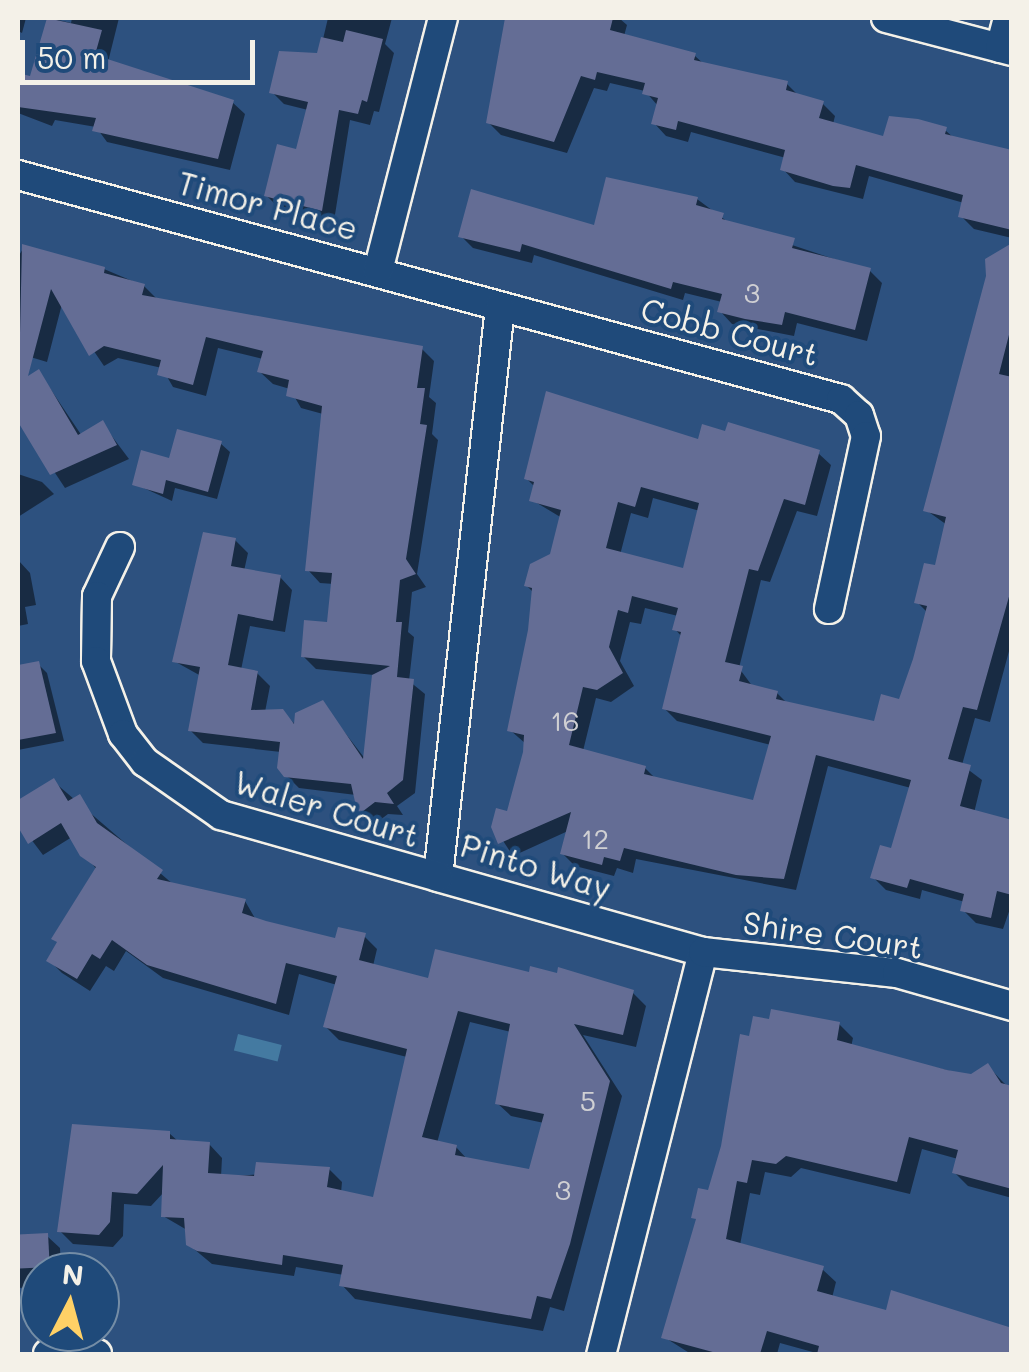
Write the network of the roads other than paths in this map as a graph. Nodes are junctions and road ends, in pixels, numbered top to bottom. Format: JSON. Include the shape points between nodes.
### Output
{"nodes":[{"id":1,"x":443,"y":18,"type":"edge"},
{"id":2,"x":886,"y":18,"type":"edge"},
{"id":3,"x":1008,"y":18,"type":"edge"},
{"id":4,"x":1006,"y":50,"type":"edge"},
{"id":5,"x":18,"y":176,"type":"edge"},
{"id":6,"x":378,"y":271,"type":"junction"},
{"id":7,"x":500,"y":307,"type":"junction"},
{"id":8,"x":120,"y":548,"type":"dead end"},
{"id":9,"x":829,"y":610,"type":"dead end"},
{"id":10,"x":438,"y":877,"type":"junction"},
{"id":11,"x":702,"y":952,"type":"junction"},
{"id":12,"x":1012,"y":1006,"type":"edge"},
{"id":13,"x":48,"y":1354,"type":"edge"},
{"id":14,"x":97,"y":1354,"type":"edge"},
{"id":15,"x":602,"y":1354,"type":"edge"}],
"edges":[{"from":1,"to":6,"type":"street"},
{"from":2,"to":4,"type":"street"},
{"from":3,"to":4,"type":"street"},
{"from":5,"to":6,"type":"street","name":"Timor Place"},
{"from":6,"to":7,"type":"street","name":"Timor Place"},
{"from":7,"to":9,"type":"street","name":"Cobb Court","via":[[813,387],[859,415],[865,457]]},
{"from":7,"to":10,"type":"street","name":"Pinto Way"},
{"from":8,"to":10,"type":"street","name":"Waler Court","via":[[96,596],[96,661],[123,734],[146,762],[221,815]]},
{"from":10,"to":11,"type":"street","name":"Pinto Way"},
{"from":11,"to":12,"type":"street","name":"Shire Court","via":[[897,973]]},
{"from":11,"to":15,"type":"street"},
{"from":13,"to":14,"type":"street"}]}
